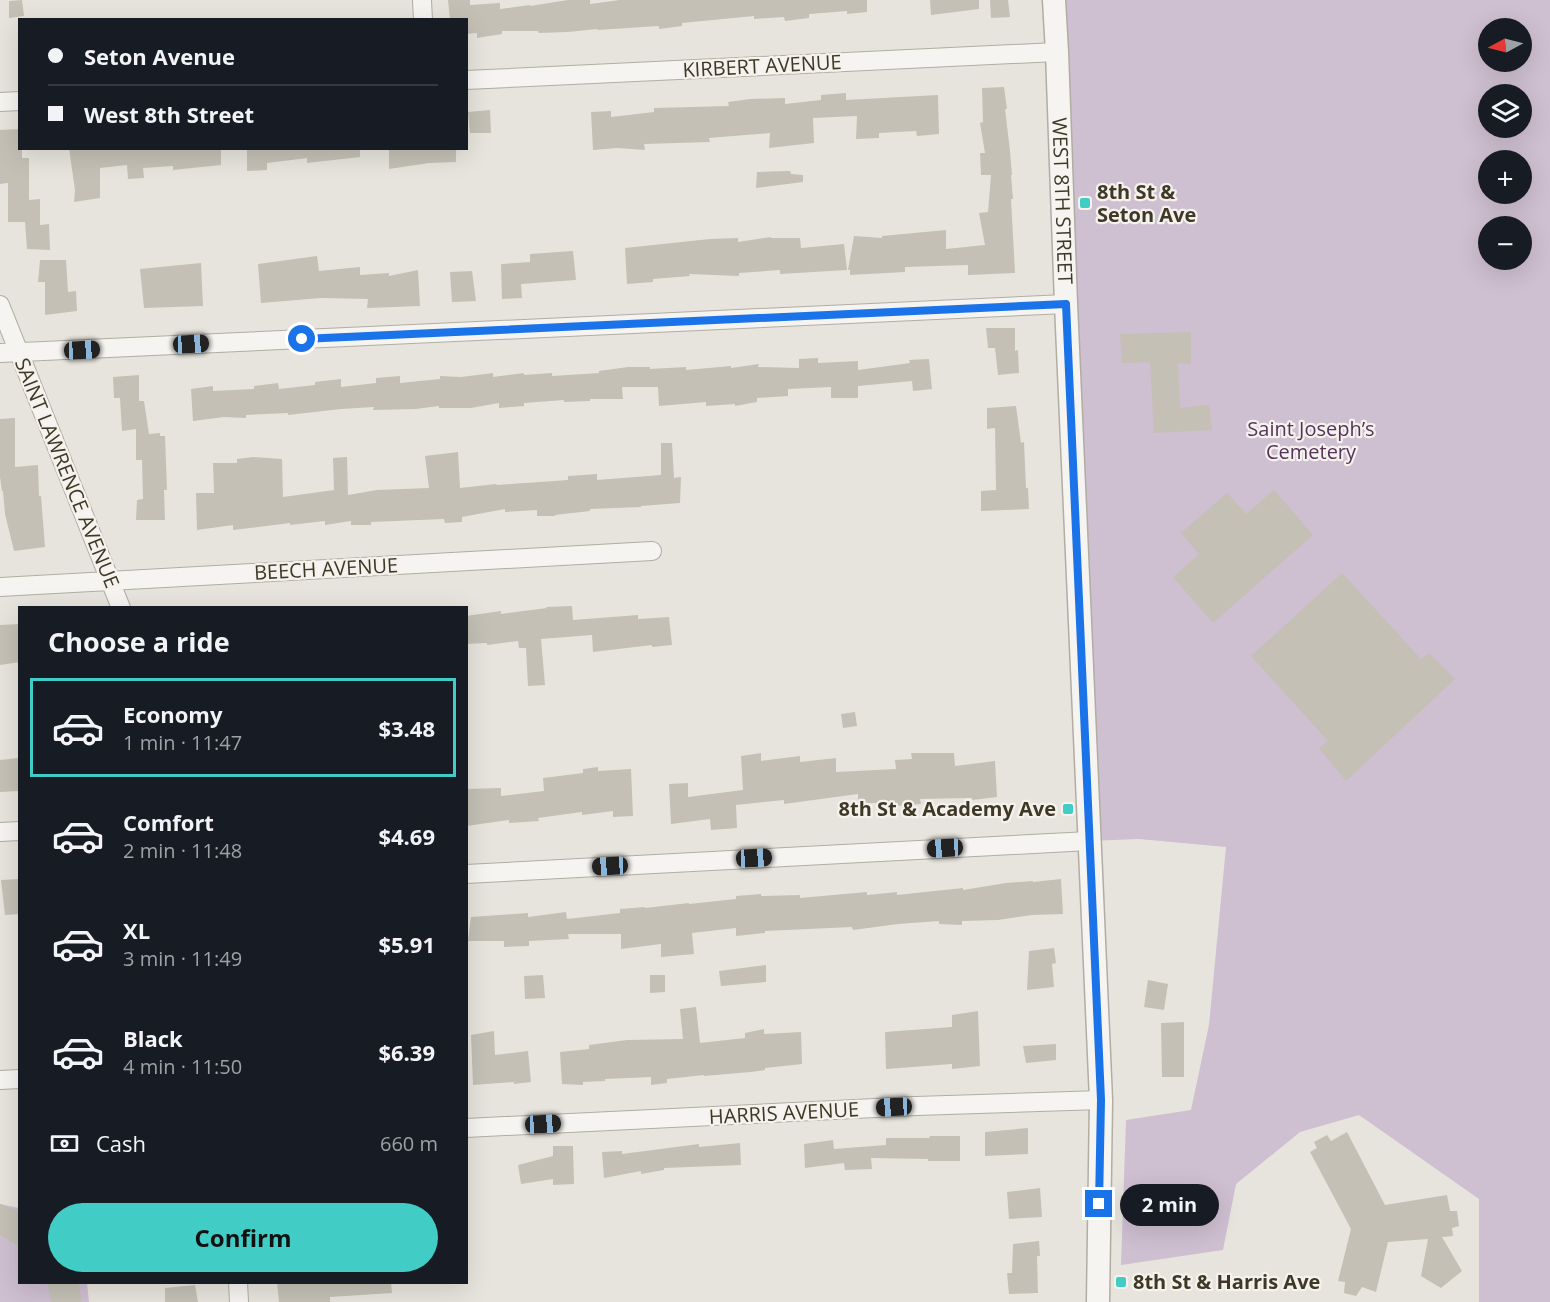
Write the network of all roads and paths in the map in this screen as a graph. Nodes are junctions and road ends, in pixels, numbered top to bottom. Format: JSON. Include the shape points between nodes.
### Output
{"nodes":[{"id":1,"x":422,"y":0,"type":"edge"},
{"id":2,"x":1054,"y":0,"type":"edge"},
{"id":3,"x":423,"y":18,"type":"edge"},
{"id":4,"x":1057,"y":52,"type":"junction"},
{"id":5,"x":468,"y":80,"type":"edge"},
{"id":6,"x":18,"y":101,"type":"edge"},
{"id":7,"x":0,"y":102,"type":"edge"},
{"id":8,"x":1066,"y":304,"type":"junction"},
{"id":9,"x":0,"y":305,"type":"edge"},
{"id":10,"x":19,"y":352,"type":"junction"},
{"id":11,"x":0,"y":353,"type":"edge"},
{"id":12,"x":652,"y":551,"type":"dead end"},
{"id":13,"x":111,"y":581,"type":"junction"},
{"id":14,"x":0,"y":587,"type":"edge"},
{"id":15,"x":120,"y":606,"type":"edge"},
{"id":16,"x":18,"y":831,"type":"edge"},
{"id":17,"x":0,"y":832,"type":"edge"},
{"id":18,"x":1089,"y":841,"type":"junction"},
{"id":19,"x":468,"y":874,"type":"edge"},
{"id":20,"x":18,"y":1079,"type":"edge"},
{"id":21,"x":0,"y":1080,"type":"edge"},
{"id":22,"x":1101,"y":1100,"type":"junction"},
{"id":23,"x":468,"y":1128,"type":"edge"},
{"id":24,"x":238,"y":1284,"type":"edge"},
{"id":25,"x":239,"y":1302,"type":"edge"},
{"id":26,"x":1098,"y":1302,"type":"edge"}],
"edges":[{"from":1,"to":3,"type":"street"},
{"from":2,"to":4,"type":"street","name":"WEST 8TH STREET"},
{"from":4,"to":5,"type":"street","name":"KIRBERT AVENUE"},
{"from":4,"to":8,"type":"street","name":"WEST 8TH STREET"},
{"from":6,"to":7,"type":"street"},
{"from":8,"to":10,"type":"street"},
{"from":8,"to":18,"type":"street","name":"WEST 8TH STREET"},
{"from":9,"to":10,"type":"street","name":"SAINT LAWRENCE AVENUE"},
{"from":10,"to":11,"type":"street"},
{"from":10,"to":13,"type":"street","name":"SAINT LAWRENCE AVENUE"},
{"from":12,"to":13,"type":"street","name":"BEECH AVENUE"},
{"from":13,"to":14,"type":"street","name":"BEECH AVENUE"},
{"from":13,"to":15,"type":"street","name":"SAINT LAWRENCE AVENUE"},
{"from":16,"to":17,"type":"street"},
{"from":18,"to":19,"type":"street"},
{"from":18,"to":22,"type":"street","name":"WEST 8TH STREET"},
{"from":20,"to":21,"type":"street"},
{"from":22,"to":23,"type":"street","name":"HARRIS AVENUE"},
{"from":22,"to":26,"type":"street","name":"WEST 8TH STREET"},
{"from":24,"to":25,"type":"street"}]}
